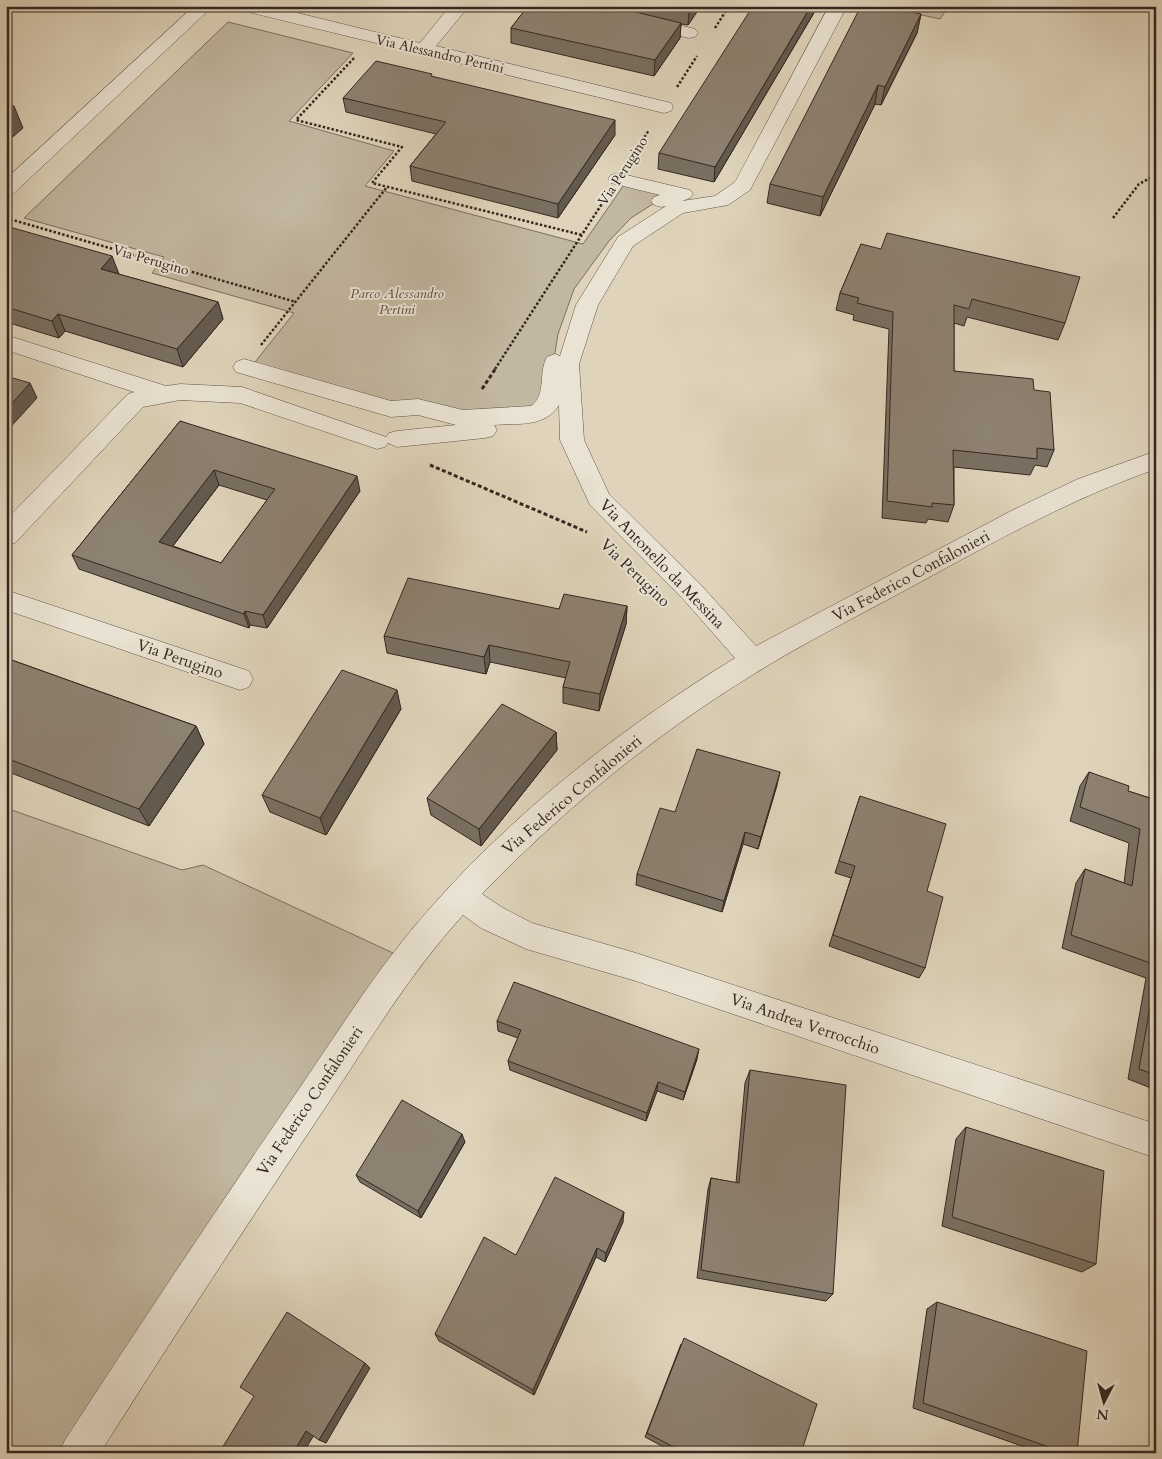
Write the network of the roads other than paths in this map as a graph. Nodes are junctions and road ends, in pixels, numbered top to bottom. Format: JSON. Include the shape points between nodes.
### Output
{"nodes":[{"id":1,"x":204,"y":6,"type":"edge"},
{"id":2,"x":246,"y":6,"type":"edge"},
{"id":3,"x":460,"y":6,"type":"edge"},
{"id":4,"x":576,"y":6,"type":"edge"},
{"id":5,"x":838,"y":6,"type":"edge"},
{"id":6,"x":690,"y":33,"type":"dead end"},
{"id":7,"x":423,"y":50,"type":"junction"},
{"id":8,"x":664,"y":107,"type":"road end"},
{"id":9,"x":618,"y":179,"type":"road end"},
{"id":10,"x":6,"y":190,"type":"edge"},
{"id":11,"x":6,"y":342,"type":"edge"},
{"id":12,"x":244,"y":367,"type":"road end"},
{"id":13,"x":166,"y":395,"type":"junction"},
{"id":14,"x":572,"y":423,"type":"junction"},
{"id":15,"x":1156,"y":460,"type":"edge"},
{"id":16,"x":6,"y":536,"type":"edge"},
{"id":17,"x":6,"y":600,"type":"edge"},
{"id":18,"x":753,"y":661,"type":"junction"},
{"id":19,"x":240,"y":679,"type":"dead end"},
{"id":20,"x":460,"y":896,"type":"junction"},
{"id":21,"x":1156,"y":1141,"type":"edge"},
{"id":22,"x":78,"y":1453,"type":"edge"}],
"edges":[{"from":1,"to":10,"type":"street"},
{"from":2,"to":7,"type":"street","name":"Via Alessandro Pertini"},
{"from":3,"to":7,"type":"street"},
{"from":4,"to":6,"type":"street"},
{"from":5,"to":14,"type":"street","name":"Via Antonello da Messina","via":[[743,186],[721,201],[677,208],[626,242],[587,305],[568,364]]},
{"from":7,"to":8,"type":"street","name":"Via Alessandro Pertini"},
{"from":9,"to":12,"type":"street","via":[[683,194],[657,203],[632,219],[576,290],[560,333],[552,378],[552,399],[536,414],[463,418],[418,407],[391,409]]},
{"from":11,"to":13,"type":"street"},
{"from":13,"to":14,"type":"street","via":[[180,392],[242,395],[387,440]]},
{"from":13,"to":16,"type":"street","via":[[136,400]]},
{"from":14,"to":18,"type":"street","name":"Via Antonello da Messina","via":[[572,440],[599,499],[692,592]]},
{"from":15,"to":18,"type":"street","name":"Via Federico Confalonieri","via":[[1122,470],[1056,500]]},
{"from":17,"to":19,"type":"street","name":"Via Perugino"},
{"from":18,"to":20,"type":"street","name":"Via Federico Confalonieri","via":[[670,714],[608,761],[538,820]]},
{"from":20,"to":21,"type":"street","name":"Via Andrea Verrocchio","via":[[492,918],[526,935],[636,967]]},
{"from":20,"to":22,"type":"street","name":"Via Federico Confalonieri","via":[[406,960],[218,1236]]}]}
